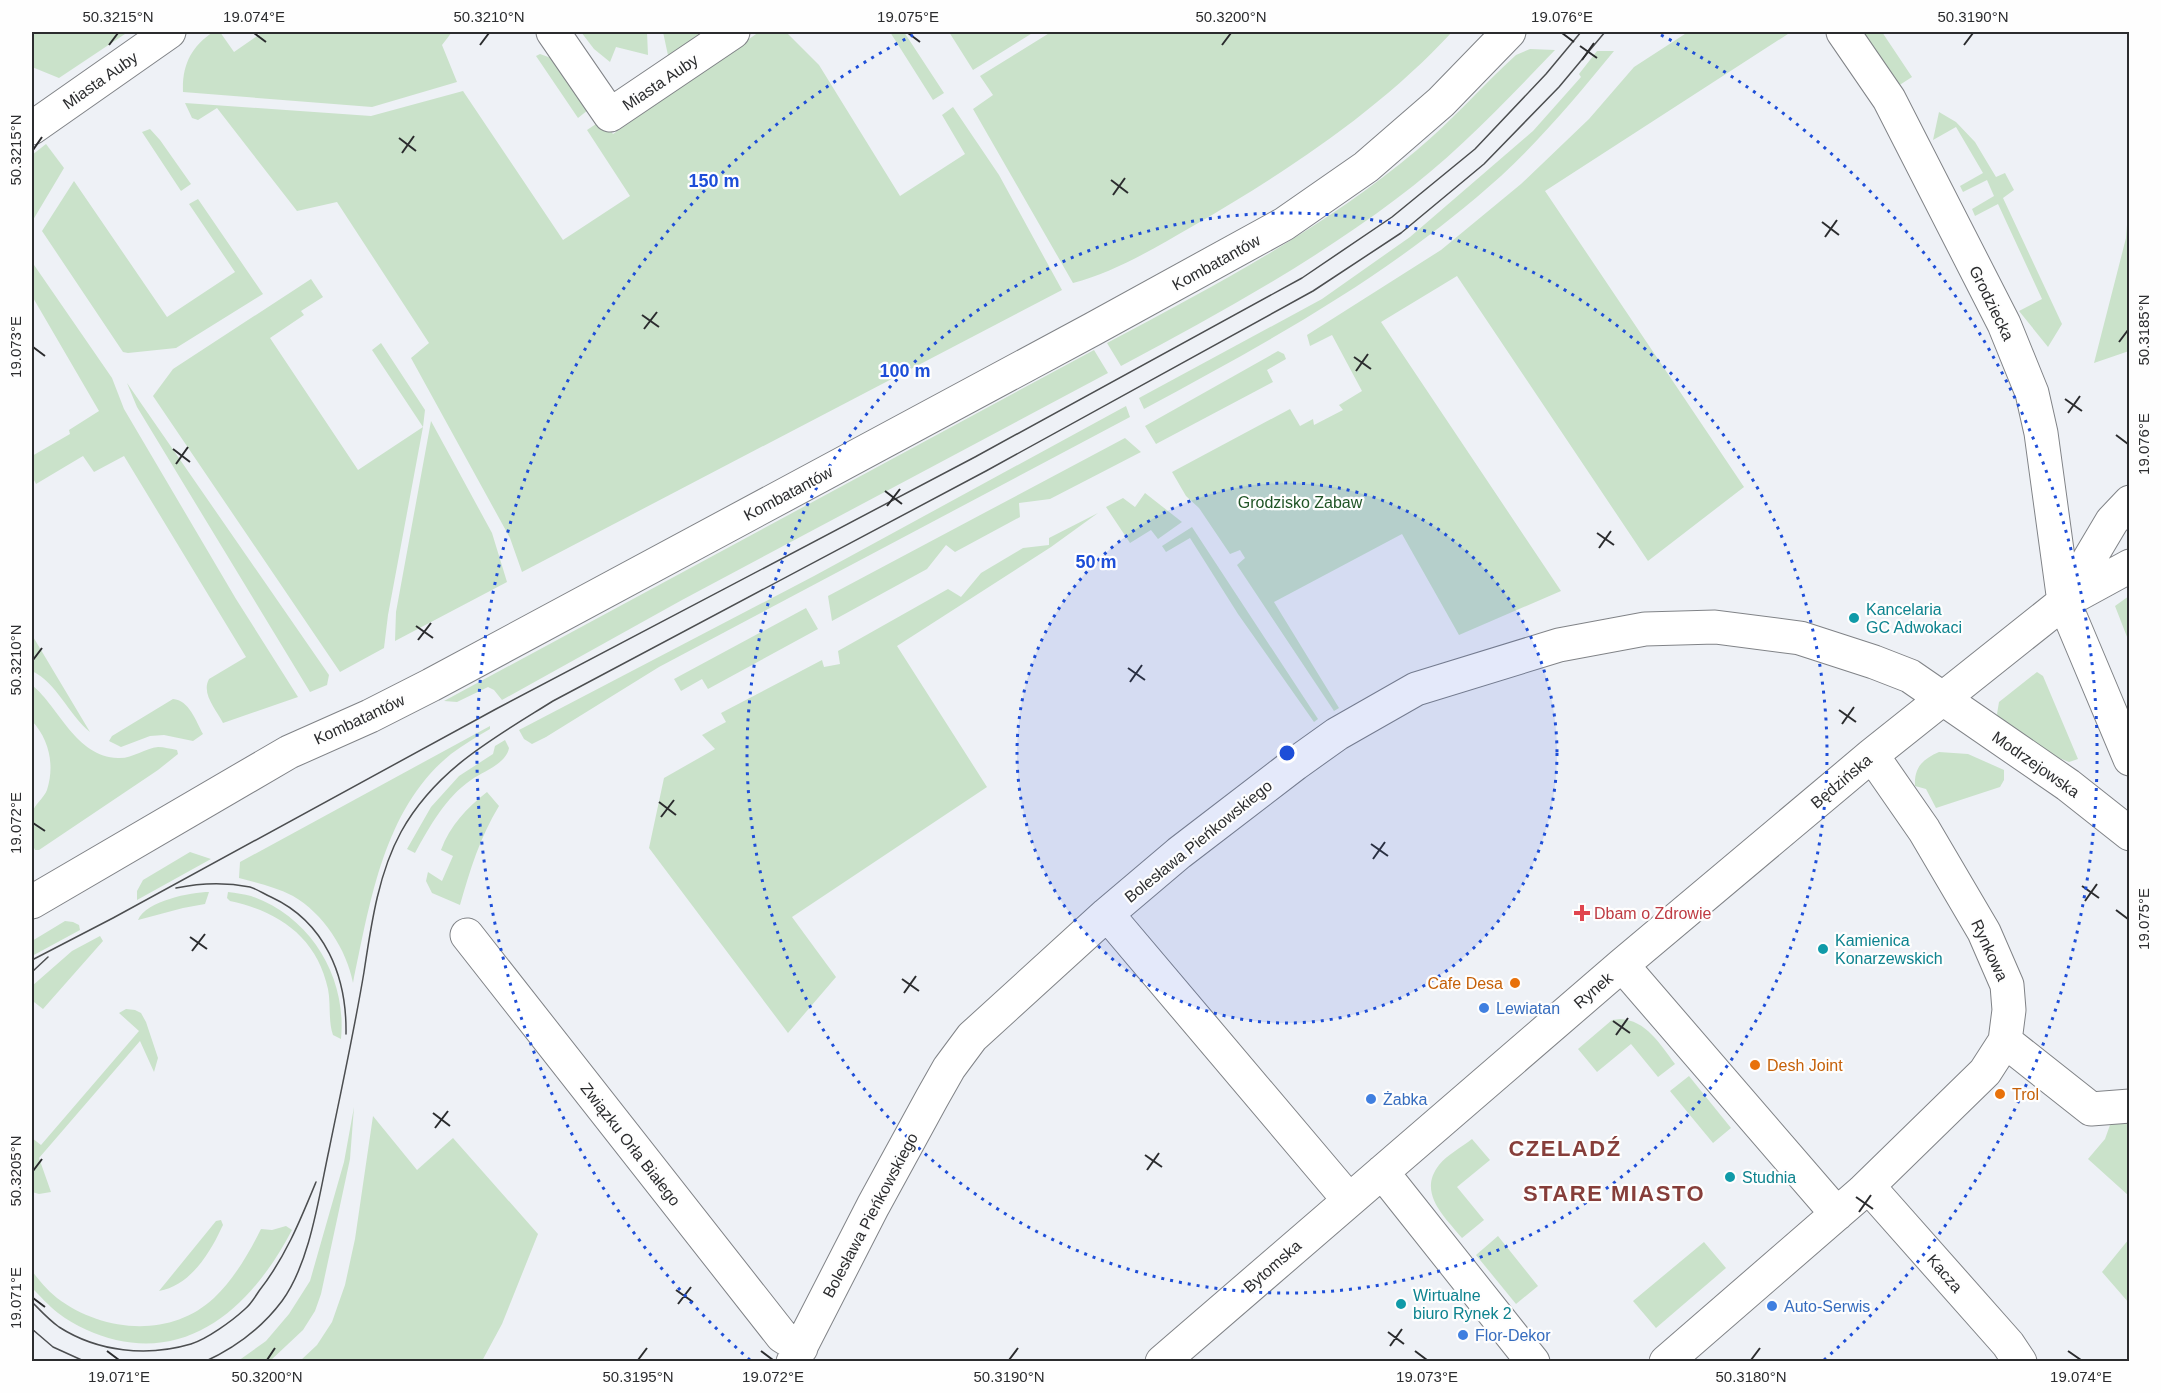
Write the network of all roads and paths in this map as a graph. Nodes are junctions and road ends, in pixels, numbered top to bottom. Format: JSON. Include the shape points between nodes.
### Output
{"nodes":[{"id":1,"x":169,"y":32,"type":"edge"},
{"id":2,"x":554,"y":32,"type":"edge"},
{"id":3,"x":733,"y":32,"type":"edge"},
{"id":4,"x":1509,"y":32,"type":"edge"},
{"id":5,"x":1843,"y":32,"type":"edge"},
{"id":6,"x":32,"y":128,"type":"edge"},
{"id":7,"x":2130,"y":502,"type":"edge"},
{"id":8,"x":2130,"y":566,"type":"edge"},
{"id":9,"x":2064,"y":602,"type":"junction"},
{"id":10,"x":1941,"y":699,"type":"junction"},
{"id":11,"x":1872,"y":754,"type":"junction"},
{"id":12,"x":2130,"y":759,"type":"edge"},
{"id":13,"x":2130,"y":834,"type":"edge"},
{"id":14,"x":32,"y":902,"type":"edge"},
{"id":15,"x":1107,"y":914,"type":"junction"},
{"id":16,"x":467,"y":935,"type":"dead end"},
{"id":17,"x":1622,"y":965,"type":"junction"},
{"id":18,"x":2004,"y":1041,"type":"junction"},
{"id":19,"x":2130,"y":1106,"type":"edge"},
{"id":20,"x":1382,"y":1172,"type":"junction"},
{"id":21,"x":1868,"y":1186,"type":"junction"},
{"id":22,"x":1349,"y":1200,"type":"junction"},
{"id":23,"x":1837,"y":1214,"type":"junction"},
{"id":24,"x":797,"y":1355,"type":"edge"},
{"id":25,"x":1162,"y":1362,"type":"edge"},
{"id":26,"x":1533,"y":1362,"type":"edge"},
{"id":27,"x":1666,"y":1362,"type":"edge"},
{"id":28,"x":2020,"y":1362,"type":"edge"}],
"edges":[{"from":1,"to":6,"type":"street","name":"Miasta Auby"},
{"from":2,"to":3,"type":"street","name":"Miasta Auby","via":[[610,115]]},
{"from":4,"to":14,"type":"street","name":"Kombatantów","via":[[1441,102],[1366,167],[1284,224],[431,685],[289,752]]},
{"from":5,"to":9,"type":"street","name":"Grodziecka","via":[[1889,99],[2004,324],[2032,393]]},
{"from":7,"to":9,"type":"street","name":"Będzińska","via":[[2112,521]]},
{"from":8,"to":9,"type":"street","name":"Będzińska"},
{"from":9,"to":10,"type":"street","name":"Będzińska"},
{"from":9,"to":12,"type":"street","name":"Grodziecka"},
{"from":10,"to":11,"type":"street","name":"Będzińska"},
{"from":10,"to":13,"type":"street","name":"Modrzejowska","via":[[2068,784]]},
{"from":10,"to":15,"type":"street","name":"Bolesława Pieńkowskiego","via":[[1910,676],[1800,638],[1715,627],[1645,629],[1559,645],[1416,689],[1353,724],[1179,853]]},
{"from":11,"to":17,"type":"street","name":"Będzińska"},
{"from":11,"to":18,"type":"street","name":"Rynkowa","via":[[1924,830],[1984,932],[2007,985],[2009,1010]]},
{"from":15,"to":22,"type":"street"},
{"from":15,"to":24,"type":"street","name":"Bolesława Pieńkowskiego","via":[[972,1037],[949,1068]]},
{"from":16,"to":24,"type":"street","name":"Związku Orła Białego"},
{"from":17,"to":20,"type":"street","name":"Rynek"},
{"from":17,"to":23,"type":"street","name":"Rynek"},
{"from":18,"to":19,"type":"street","via":[[2091,1109]]},
{"from":18,"to":21,"type":"street","name":"Rynkowa","via":[[1985,1072]]},
{"from":20,"to":22,"type":"street","name":"Bytomska"},
{"from":20,"to":26,"type":"street"},
{"from":21,"to":23,"type":"street","name":"Rynkowa"},
{"from":21,"to":28,"type":"street","name":"Kacza"},
{"from":22,"to":25,"type":"street","name":"Bytomska"},
{"from":23,"to":27,"type":"street"}]}
